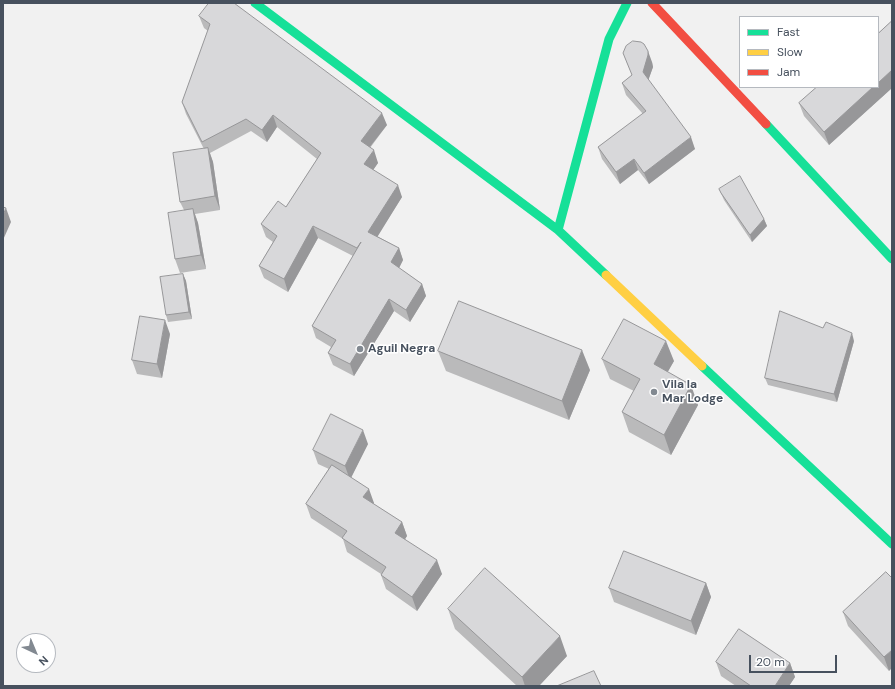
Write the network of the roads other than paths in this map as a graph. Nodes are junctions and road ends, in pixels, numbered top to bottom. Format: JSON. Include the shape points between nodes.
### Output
{"nodes":[{"id":1,"x":255,"y":3,"type":"edge"},
{"id":2,"x":628,"y":3,"type":"edge"},
{"id":3,"x":652,"y":3,"type":"edge"},
{"id":4,"x":558,"y":230,"type":"junction"},
{"id":5,"x":892,"y":259,"type":"edge"},
{"id":6,"x":892,"y":544,"type":"edge"}],
"edges":[{"from":1,"to":4,"type":"street"},
{"from":2,"to":4,"type":"street","via":[[609,40]]},
{"from":3,"to":5,"type":"street"},
{"from":4,"to":6,"type":"street"}]}
